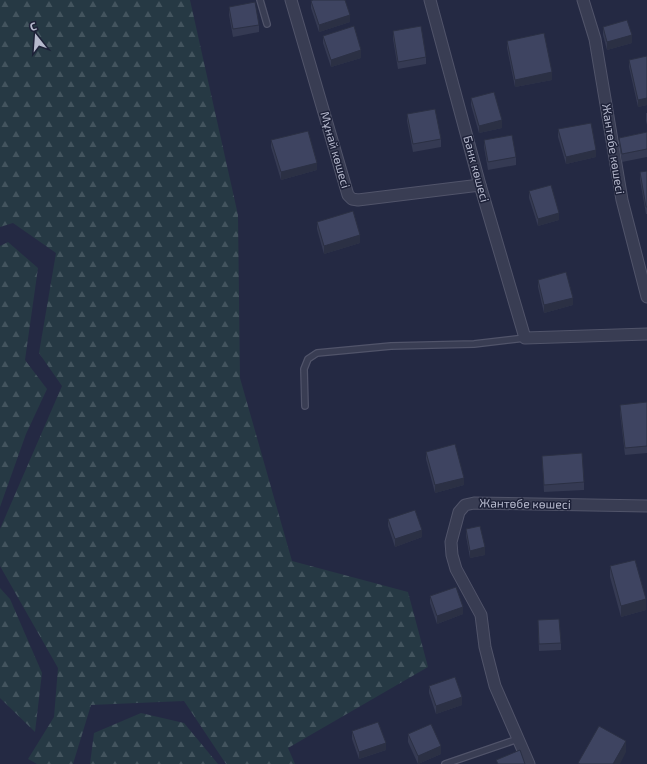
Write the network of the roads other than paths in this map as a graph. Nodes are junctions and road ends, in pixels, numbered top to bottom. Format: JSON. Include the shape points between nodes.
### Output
{"nodes":[{"id":1,"x":260,"y":0,"type":"edge"},
{"id":2,"x":291,"y":0,"type":"edge"},
{"id":3,"x":430,"y":0,"type":"edge"},
{"id":4,"x":584,"y":0,"type":"edge"},
{"id":5,"x":267,"y":24,"type":"dead end"},
{"id":6,"x":480,"y":184,"type":"junction"},
{"id":7,"x":647,"y":297,"type":"edge"},
{"id":8,"x":647,"y":334,"type":"edge"},
{"id":9,"x":525,"y":338,"type":"junction"},
{"id":10,"x":305,"y":406,"type":"dead end"},
{"id":11,"x":647,"y":506,"type":"edge"},
{"id":12,"x":518,"y":739,"type":"junction"},
{"id":13,"x":445,"y":764,"type":"edge"},
{"id":14,"x":529,"y":764,"type":"edge"}],
"edges":[{"from":1,"to":5,"type":"lane"},
{"from":2,"to":6,"type":"street","name":"Мұнай көшесі","via":[[348,195],[352,199]]},
{"from":3,"to":6,"type":"street","name":"Банк көшесі"},
{"from":4,"to":7,"type":"street","name":"Жантөбе көшесі","via":[[595,39],[622,200]]},
{"from":6,"to":9,"type":"street","name":"Банк көшесі"},
{"from":8,"to":9,"type":"street"},
{"from":9,"to":10,"type":"lane","via":[[474,344],[391,346],[317,353],[308,359],[304,369]]},
{"from":11,"to":12,"type":"street","name":"Жантөбе көшесі","via":[[474,503],[465,506],[459,512],[451,542],[452,555],[456,569],[480,615],[495,686]]},
{"from":12,"to":13,"type":"lane"},
{"from":12,"to":14,"type":"street","name":"Жантөбе көшесі"}]}
